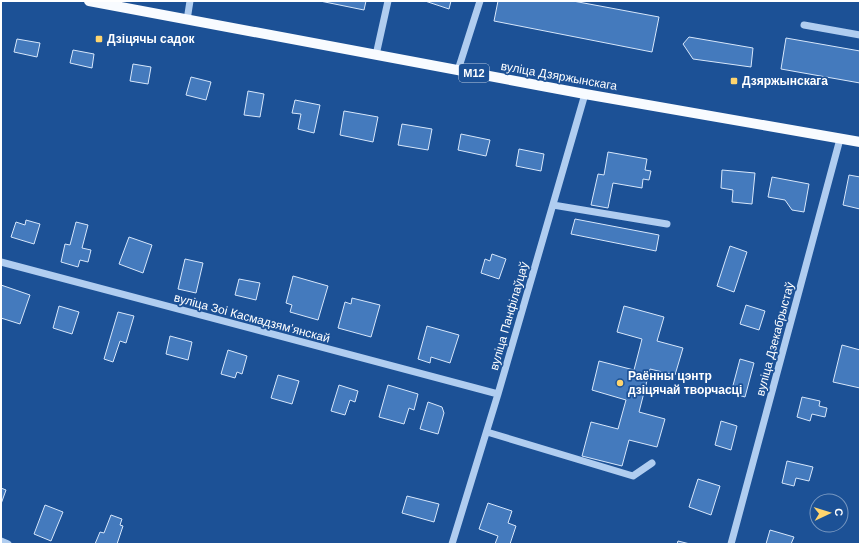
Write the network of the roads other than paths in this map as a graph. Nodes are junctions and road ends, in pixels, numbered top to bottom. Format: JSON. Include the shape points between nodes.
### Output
{"nodes":[{"id":1,"x":89,"y":1,"type":"edge"},
{"id":2,"x":190,"y":1,"type":"edge"},
{"id":3,"x":388,"y":1,"type":"edge"},
{"id":4,"x":480,"y":1,"type":"edge"},
{"id":5,"x":187,"y":20,"type":"junction"},
{"id":6,"x":804,"y":25,"type":"dead end"},
{"id":7,"x":860,"y":35,"type":"edge"},
{"id":8,"x":376,"y":55,"type":"junction"},
{"id":9,"x":458,"y":70,"type":"junction"},
{"id":10,"x":584,"y":94,"type":"junction"},
{"id":11,"x":840,"y":139,"type":"junction"},
{"id":12,"x":860,"y":142,"type":"edge"},
{"id":13,"x":553,"y":205,"type":"junction"},
{"id":14,"x":667,"y":224,"type":"dead end"},
{"id":15,"x":1,"y":262,"type":"edge"},
{"id":16,"x":498,"y":394,"type":"junction"},
{"id":17,"x":487,"y":432,"type":"junction"},
{"id":18,"x":652,"y":463,"type":"dead end"},
{"id":19,"x":452,"y":544,"type":"edge"},
{"id":20,"x":731,"y":544,"type":"edge"}],
"edges":[{"from":1,"to":5,"type":"main road","name":"вуліца Дзяржынскага","number":"М12"},
{"from":2,"to":5,"type":"street"},
{"from":3,"to":8,"type":"street"},
{"from":4,"to":9,"type":"street"},
{"from":5,"to":8,"type":"main road","name":"вуліца Дзяржынскага","number":"М12"},
{"from":6,"to":7,"type":"street"},
{"from":8,"to":9,"type":"main road","name":"вуліца Дзяржынскага","number":"М12"},
{"from":9,"to":10,"type":"main road","name":"вуліца Дзяржынскага","number":"М12"},
{"from":10,"to":11,"type":"main road","name":"вуліца Дзяржынскага","number":"М12"},
{"from":10,"to":13,"type":"street","name":"вуліца Панфілаўцаў"},
{"from":11,"to":12,"type":"main road","name":"вуліца Дзяржынскага","number":"М12"},
{"from":11,"to":20,"type":"street","name":"вуліца Дзекабрыстаў"},
{"from":13,"to":14,"type":"street"},
{"from":13,"to":16,"type":"street","name":"вуліца Панфілаўцаў"},
{"from":15,"to":16,"type":"street","name":"вуліца Зоі Касмадзямʼянскай"},
{"from":16,"to":17,"type":"street","name":"вуліца Панфілаўцаў"},
{"from":17,"to":18,"type":"street","via":[[633,476]]},
{"from":17,"to":19,"type":"street","name":"вуліца Панфілаўцаў"}]}
